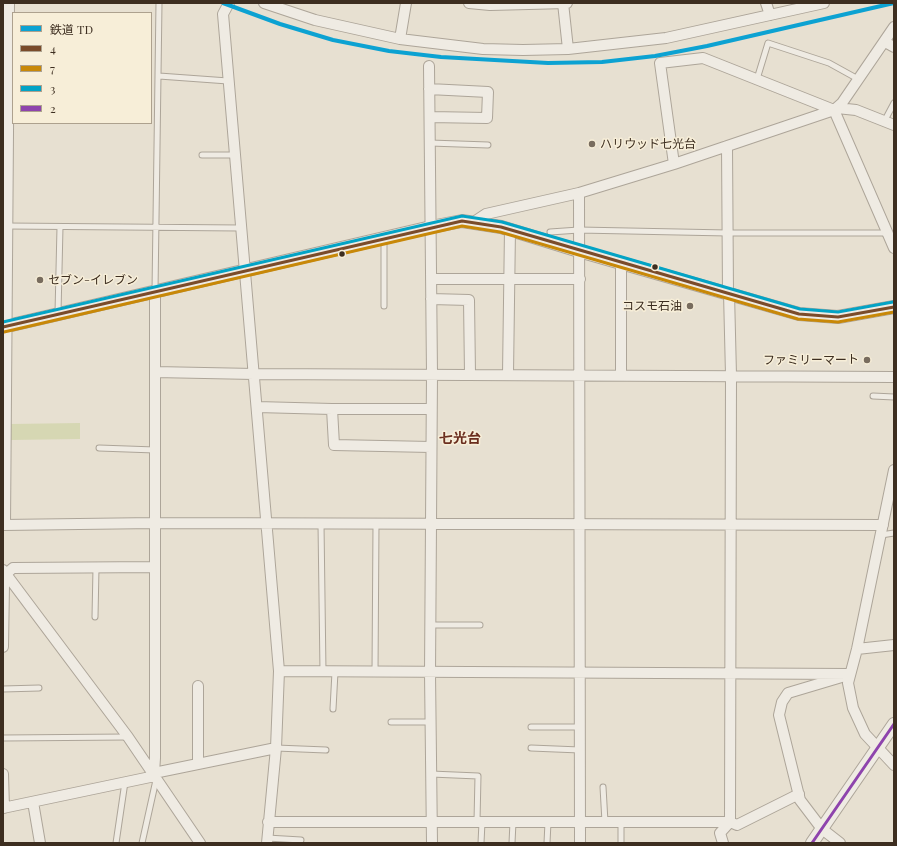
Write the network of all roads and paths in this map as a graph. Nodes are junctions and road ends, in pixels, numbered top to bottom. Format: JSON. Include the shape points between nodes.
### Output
{"nodes":[{"id":1,"x":9,"y":3,"type":"edge"},
{"id":2,"x":159,"y":3,"type":"edge"},
{"id":3,"x":229,"y":3,"type":"edge"},
{"id":4,"x":264,"y":3,"type":"edge"},
{"id":5,"x":406,"y":3,"type":"edge"},
{"id":6,"x":468,"y":3,"type":"edge"},
{"id":7,"x":564,"y":3,"type":"edge"},
{"id":8,"x":766,"y":3,"type":"edge"},
{"id":9,"x":821,"y":3,"type":"edge"},
{"id":10,"x":770,"y":15,"type":"junction"},
{"id":11,"x":894,"y":27,"type":"edge"},
{"id":12,"x":400,"y":39,"type":"junction"},
{"id":13,"x":889,"y":44,"type":"edge"},
{"id":14,"x":568,"y":49,"type":"junction"},
{"id":15,"x":429,"y":66,"type":"dead end"},
{"id":16,"x":159,"y":76,"type":"junction"},
{"id":17,"x":6,"y":78,"type":"edge"},
{"id":18,"x":757,"y":79,"type":"junction"},
{"id":19,"x":858,"y":79,"type":"junction"},
{"id":20,"x":228,"y":81,"type":"junction"},
{"id":21,"x":430,"y":89,"type":"junction"},
{"id":22,"x":894,"y":103,"type":"edge"},
{"id":23,"x":835,"y":109,"type":"junction"},
{"id":24,"x":430,"y":117,"type":"junction"},
{"id":25,"x":890,"y":122,"type":"edge"},
{"id":26,"x":430,"y":143,"type":"junction"},
{"id":27,"x":488,"y":145,"type":"dead end"},
{"id":28,"x":727,"y":146,"type":"junction"},
{"id":29,"x":202,"y":154,"type":"dead end"},
{"id":30,"x":234,"y":155,"type":"junction"},
{"id":31,"x":674,"y":164,"type":"junction"},
{"id":32,"x":579,"y":193,"type":"junction"},
{"id":33,"x":502,"y":210,"type":"junction"},
{"id":34,"x":474,"y":222,"type":"junction"},
{"id":35,"x":6,"y":226,"type":"edge"},
{"id":36,"x":431,"y":226,"type":"junction"},
{"id":37,"x":497,"y":226,"type":"junction"},
{"id":38,"x":60,"y":227,"type":"junction"},
{"id":39,"x":157,"y":228,"type":"junction"},
{"id":40,"x":240,"y":228,"type":"junction"},
{"id":41,"x":510,"y":229,"type":"junction"},
{"id":42,"x":579,"y":230,"type":"junction"},
{"id":43,"x":550,"y":232,"type":"dead end"},
{"id":44,"x":886,"y":233,"type":"junction"},
{"id":45,"x":728,"y":234,"type":"junction"},
{"id":46,"x":384,"y":238,"type":"junction"},
{"id":47,"x":894,"y":248,"type":"edge"},
{"id":48,"x":580,"y":251,"type":"junction"},
{"id":49,"x":621,"y":263,"type":"junction"},
{"id":50,"x":244,"y":270,"type":"junction"},
{"id":51,"x":431,"y":279,"type":"junction"},
{"id":52,"x":509,"y":279,"type":"junction"},
{"id":53,"x":580,"y":279,"type":"junction"},
{"id":54,"x":155,"y":291,"type":"junction"},
{"id":55,"x":729,"y":293,"type":"junction"},
{"id":56,"x":431,"y":299,"type":"junction"},
{"id":57,"x":384,"y":306,"type":"dead end"},
{"id":58,"x":894,"y":306,"type":"edge"},
{"id":59,"x":58,"y":314,"type":"junction"},
{"id":60,"x":4,"y":327,"type":"edge"},
{"id":61,"x":155,"y":372,"type":"junction"},
{"id":62,"x":254,"y":374,"type":"junction"},
{"id":63,"x":432,"y":374,"type":"junction"},
{"id":64,"x":470,"y":374,"type":"junction"},
{"id":65,"x":508,"y":374,"type":"junction"},
{"id":66,"x":581,"y":375,"type":"junction"},
{"id":67,"x":621,"y":375,"type":"junction"},
{"id":68,"x":731,"y":375,"type":"junction"},
{"id":69,"x":894,"y":377,"type":"edge"},
{"id":70,"x":873,"y":396,"type":"dead end"},
{"id":71,"x":894,"y":397,"type":"edge"},
{"id":72,"x":257,"y":407,"type":"junction"},
{"id":73,"x":332,"y":409,"type":"junction"},
{"id":74,"x":431,"y":409,"type":"junction"},
{"id":75,"x":431,"y":447,"type":"junction"},
{"id":76,"x":99,"y":448,"type":"dead end"},
{"id":77,"x":155,"y":450,"type":"junction"},
{"id":78,"x":894,"y":470,"type":"edge"},
{"id":79,"x":155,"y":523,"type":"junction"},
{"id":80,"x":268,"y":524,"type":"junction"},
{"id":81,"x":321,"y":524,"type":"junction"},
{"id":82,"x":376,"y":524,"type":"junction"},
{"id":83,"x":430,"y":524,"type":"junction"},
{"id":84,"x":580,"y":524,"type":"junction"},
{"id":85,"x":4,"y":525,"type":"edge"},
{"id":86,"x":731,"y":526,"type":"junction"},
{"id":87,"x":882,"y":530,"type":"junction"},
{"id":88,"x":894,"y":532,"type":"edge"},
{"id":89,"x":155,"y":567,"type":"junction"},
{"id":90,"x":96,"y":568,"type":"junction"},
{"id":91,"x":5,"y":572,"type":"edge"},
{"id":92,"x":95,"y":617,"type":"dead end"},
{"id":93,"x":430,"y":624,"type":"junction"},
{"id":94,"x":480,"y":625,"type":"dead end"},
{"id":95,"x":894,"y":645,"type":"edge"},
{"id":96,"x":3,"y":647,"type":"edge"},
{"id":97,"x":857,"y":649,"type":"junction"},
{"id":98,"x":279,"y":672,"type":"junction"},
{"id":99,"x":323,"y":672,"type":"junction"},
{"id":100,"x":335,"y":672,"type":"junction"},
{"id":101,"x":375,"y":672,"type":"junction"},
{"id":102,"x":580,"y":672,"type":"junction"},
{"id":103,"x":430,"y":673,"type":"junction"},
{"id":104,"x":730,"y":673,"type":"junction"},
{"id":105,"x":850,"y":674,"type":"junction"},
{"id":106,"x":198,"y":686,"type":"dead end"},
{"id":107,"x":39,"y":688,"type":"dead end"},
{"id":108,"x":3,"y":689,"type":"edge"},
{"id":109,"x":333,"y":709,"type":"dead end"},
{"id":110,"x":391,"y":722,"type":"dead end"},
{"id":111,"x":430,"y":722,"type":"junction"},
{"id":112,"x":894,"y":724,"type":"edge"},
{"id":113,"x":531,"y":727,"type":"dead end"},
{"id":114,"x":580,"y":727,"type":"junction"},
{"id":115,"x":128,"y":737,"type":"junction"},
{"id":116,"x":3,"y":738,"type":"edge"},
{"id":117,"x":276,"y":748,"type":"junction"},
{"id":118,"x":531,"y":748,"type":"dead end"},
{"id":119,"x":878,"y":749,"type":"junction"},
{"id":120,"x":326,"y":750,"type":"dead end"},
{"id":121,"x":580,"y":750,"type":"junction"},
{"id":122,"x":198,"y":764,"type":"junction"},
{"id":123,"x":894,"y":765,"type":"edge"},
{"id":124,"x":431,"y":774,"type":"junction"},
{"id":125,"x":155,"y":775,"type":"junction"},
{"id":126,"x":3,"y":776,"type":"edge"},
{"id":127,"x":125,"y":782,"type":"junction"},
{"id":128,"x":603,"y":787,"type":"dead end"},
{"id":129,"x":799,"y":794,"type":"junction"},
{"id":130,"x":33,"y":802,"type":"junction"},
{"id":131,"x":3,"y":808,"type":"edge"},
{"id":132,"x":268,"y":822,"type":"junction"},
{"id":133,"x":432,"y":822,"type":"junction"},
{"id":134,"x":479,"y":822,"type":"junction"},
{"id":135,"x":513,"y":822,"type":"junction"},
{"id":136,"x":548,"y":822,"type":"junction"},
{"id":137,"x":580,"y":822,"type":"junction"},
{"id":138,"x":604,"y":822,"type":"junction"},
{"id":139,"x":621,"y":822,"type":"junction"},
{"id":140,"x":730,"y":822,"type":"junction"},
{"id":141,"x":822,"y":829,"type":"junction"},
{"id":142,"x":267,"y":840,"type":"edge"},
{"id":143,"x":301,"y":840,"type":"dead end"},
{"id":144,"x":40,"y":843,"type":"edge"},
{"id":145,"x":116,"y":843,"type":"edge"},
{"id":146,"x":142,"y":843,"type":"edge"},
{"id":147,"x":200,"y":843,"type":"edge"},
{"id":148,"x":432,"y":843,"type":"edge"},
{"id":149,"x":481,"y":843,"type":"edge"},
{"id":150,"x":512,"y":843,"type":"edge"},
{"id":151,"x":547,"y":843,"type":"edge"},
{"id":152,"x":580,"y":843,"type":"edge"},
{"id":153,"x":621,"y":843,"type":"edge"},
{"id":154,"x":723,"y":843,"type":"edge"},
{"id":155,"x":812,"y":843,"type":"edge"},
{"id":156,"x":840,"y":843,"type":"edge"}],
"edges":[{"from":1,"to":17,"type":"street"},
{"from":2,"to":16,"type":"lane"},
{"from":3,"to":20,"type":"street","via":[[223,14]]},
{"from":4,"to":12,"type":"street","via":[[315,20]]},
{"from":5,"to":12,"type":"street"},
{"from":6,"to":7,"type":"street"},
{"from":7,"to":14,"type":"street"},
{"from":8,"to":10,"type":"street"},
{"from":9,"to":10,"type":"street"},
{"from":10,"to":14,"type":"street","via":[[666,38]]},
{"from":11,"to":13,"type":"street"},
{"from":12,"to":14,"type":"street","via":[[483,48]]},
{"from":13,"to":19,"type":"street"},
{"from":15,"to":21,"type":"street"},
{"from":16,"to":20,"type":"lane"},
{"from":16,"to":39,"type":"lane"},
{"from":17,"to":35,"type":"street"},
{"from":18,"to":19,"type":"lane","via":[[768,43],[829,63]]},
{"from":18,"to":23,"type":"street"},
{"from":18,"to":31,"type":"street","via":[[703,58],[660,63]]},
{"from":19,"to":23,"type":"street"},
{"from":20,"to":30,"type":"street"},
{"from":21,"to":24,"type":"street"},
{"from":21,"to":24,"type":"street","via":[[488,92],[487,118]]},
{"from":22,"to":25,"type":"lane"},
{"from":23,"to":25,"type":"street","via":[[856,110]]},
{"from":23,"to":28,"type":"street"},
{"from":23,"to":44,"type":"street"},
{"from":24,"to":26,"type":"street"},
{"from":26,"to":27,"type":"lane"},
{"from":26,"to":36,"type":"street"},
{"from":28,"to":31,"type":"street"},
{"from":28,"to":45,"type":"street"},
{"from":29,"to":30,"type":"lane"},
{"from":30,"to":40,"type":"street"},
{"from":31,"to":32,"type":"street"},
{"from":32,"to":33,"type":"street"},
{"from":32,"to":42,"type":"street"},
{"from":33,"to":34,"type":"street","via":[[486,214]]},
{"from":33,"to":37,"type":"street","via":[[498,215]]},
{"from":34,"to":36,"type":"street"},
{"from":34,"to":37,"type":"street"},
{"from":35,"to":38,"type":"lane"},
{"from":35,"to":60,"type":"street"},
{"from":36,"to":46,"type":"street"},
{"from":36,"to":51,"type":"street"},
{"from":37,"to":41,"type":"street"},
{"from":38,"to":39,"type":"lane"},
{"from":38,"to":59,"type":"lane"},
{"from":39,"to":40,"type":"lane"},
{"from":39,"to":54,"type":"lane"},
{"from":40,"to":50,"type":"street"},
{"from":41,"to":48,"type":"street"},
{"from":41,"to":52,"type":"street"},
{"from":42,"to":43,"type":"lane"},
{"from":42,"to":45,"type":"lane"},
{"from":42,"to":48,"type":"street"},
{"from":44,"to":45,"type":"lane"},
{"from":44,"to":47,"type":"street"},
{"from":45,"to":55,"type":"street"},
{"from":46,"to":50,"type":"street"},
{"from":46,"to":57,"type":"lane"},
{"from":48,"to":49,"type":"street"},
{"from":48,"to":53,"type":"street"},
{"from":49,"to":55,"type":"street"},
{"from":49,"to":67,"type":"street"},
{"from":50,"to":54,"type":"street"},
{"from":50,"to":62,"type":"street"},
{"from":51,"to":52,"type":"street"},
{"from":51,"to":56,"type":"street"},
{"from":52,"to":53,"type":"street"},
{"from":52,"to":65,"type":"street"},
{"from":53,"to":66,"type":"street"},
{"from":54,"to":59,"type":"street"},
{"from":54,"to":61,"type":"street"},
{"from":55,"to":58,"type":"street","via":[[799,314],[821,317],[854,315]]},
{"from":55,"to":68,"type":"street"},
{"from":56,"to":63,"type":"street"},
{"from":56,"to":64,"type":"street","via":[[469,300]]},
{"from":59,"to":60,"type":"street"},
{"from":60,"to":85,"type":"street"},
{"from":61,"to":62,"type":"street"},
{"from":61,"to":77,"type":"street"},
{"from":62,"to":63,"type":"street"},
{"from":62,"to":72,"type":"street"},
{"from":63,"to":64,"type":"street"},
{"from":63,"to":74,"type":"street"},
{"from":64,"to":65,"type":"street"},
{"from":65,"to":66,"type":"street"},
{"from":66,"to":67,"type":"street"},
{"from":66,"to":84,"type":"street"},
{"from":67,"to":68,"type":"street"},
{"from":68,"to":69,"type":"street"},
{"from":68,"to":86,"type":"street"},
{"from":70,"to":71,"type":"lane"},
{"from":72,"to":73,"type":"street"},
{"from":72,"to":80,"type":"street"},
{"from":73,"to":74,"type":"street"},
{"from":73,"to":75,"type":"street","via":[[334,445]]},
{"from":74,"to":75,"type":"street"},
{"from":75,"to":83,"type":"street"},
{"from":76,"to":77,"type":"lane"},
{"from":77,"to":79,"type":"street"},
{"from":78,"to":87,"type":"street"},
{"from":79,"to":80,"type":"street"},
{"from":79,"to":85,"type":"street"},
{"from":79,"to":89,"type":"street"},
{"from":80,"to":81,"type":"street"},
{"from":80,"to":98,"type":"street"},
{"from":81,"to":82,"type":"street"},
{"from":81,"to":99,"type":"lane"},
{"from":82,"to":83,"type":"street"},
{"from":82,"to":101,"type":"lane"},
{"from":83,"to":84,"type":"street"},
{"from":83,"to":93,"type":"street"},
{"from":84,"to":86,"type":"street"},
{"from":84,"to":102,"type":"street"},
{"from":86,"to":87,"type":"street"},
{"from":86,"to":104,"type":"street"},
{"from":87,"to":88,"type":"lane"},
{"from":87,"to":97,"type":"street"},
{"from":89,"to":90,"type":"street"},
{"from":89,"to":125,"type":"street"},
{"from":90,"to":91,"type":"street","via":[[13,568]]},
{"from":90,"to":92,"type":"lane"},
{"from":91,"to":96,"type":"street"},
{"from":91,"to":115,"type":"street"},
{"from":93,"to":94,"type":"lane"},
{"from":93,"to":103,"type":"street"},
{"from":95,"to":97,"type":"street"},
{"from":97,"to":105,"type":"street"},
{"from":98,"to":99,"type":"street"},
{"from":98,"to":117,"type":"street"},
{"from":99,"to":100,"type":"street"},
{"from":100,"to":101,"type":"street"},
{"from":100,"to":109,"type":"lane"},
{"from":101,"to":103,"type":"street"},
{"from":102,"to":103,"type":"street"},
{"from":102,"to":104,"type":"street"},
{"from":102,"to":114,"type":"street"},
{"from":103,"to":111,"type":"street"},
{"from":104,"to":105,"type":"street"},
{"from":104,"to":140,"type":"street"},
{"from":105,"to":119,"type":"street","via":[[848,683],[853,708],[865,734]]},
{"from":105,"to":129,"type":"street","via":[[797,689],[788,693],[782,702],[779,715]]},
{"from":106,"to":122,"type":"street"},
{"from":107,"to":108,"type":"lane"},
{"from":110,"to":111,"type":"lane"},
{"from":111,"to":124,"type":"street"},
{"from":112,"to":119,"type":"street"},
{"from":113,"to":114,"type":"lane"},
{"from":114,"to":121,"type":"street"},
{"from":115,"to":116,"type":"lane"},
{"from":115,"to":125,"type":"street"},
{"from":117,"to":120,"type":"lane"},
{"from":117,"to":122,"type":"street"},
{"from":117,"to":132,"type":"street"},
{"from":118,"to":121,"type":"lane"},
{"from":119,"to":123,"type":"street"},
{"from":119,"to":141,"type":"street"},
{"from":121,"to":137,"type":"street"},
{"from":122,"to":125,"type":"street"},
{"from":124,"to":133,"type":"street"},
{"from":124,"to":134,"type":"lane","via":[[478,776]]},
{"from":125,"to":127,"type":"street"},
{"from":125,"to":146,"type":"lane"},
{"from":125,"to":147,"type":"street"},
{"from":126,"to":131,"type":"street"},
{"from":127,"to":130,"type":"street"},
{"from":127,"to":145,"type":"lane"},
{"from":128,"to":138,"type":"lane"},
{"from":129,"to":140,"type":"street","via":[[737,825]]},
{"from":129,"to":141,"type":"street","via":[[800,800]]},
{"from":130,"to":131,"type":"street"},
{"from":130,"to":144,"type":"street"},
{"from":132,"to":133,"type":"street"},
{"from":132,"to":142,"type":"street"},
{"from":133,"to":134,"type":"street"},
{"from":133,"to":148,"type":"street"},
{"from":134,"to":135,"type":"street"},
{"from":134,"to":149,"type":"lane"},
{"from":135,"to":136,"type":"street"},
{"from":135,"to":150,"type":"lane"},
{"from":136,"to":137,"type":"street"},
{"from":136,"to":151,"type":"lane"},
{"from":137,"to":138,"type":"street"},
{"from":137,"to":152,"type":"street"},
{"from":138,"to":139,"type":"street"},
{"from":139,"to":140,"type":"street"},
{"from":139,"to":153,"type":"lane"},
{"from":140,"to":154,"type":"street","via":[[720,833]]},
{"from":141,"to":155,"type":"street"},
{"from":141,"to":156,"type":"street"},
{"from":142,"to":143,"type":"lane"}]}
